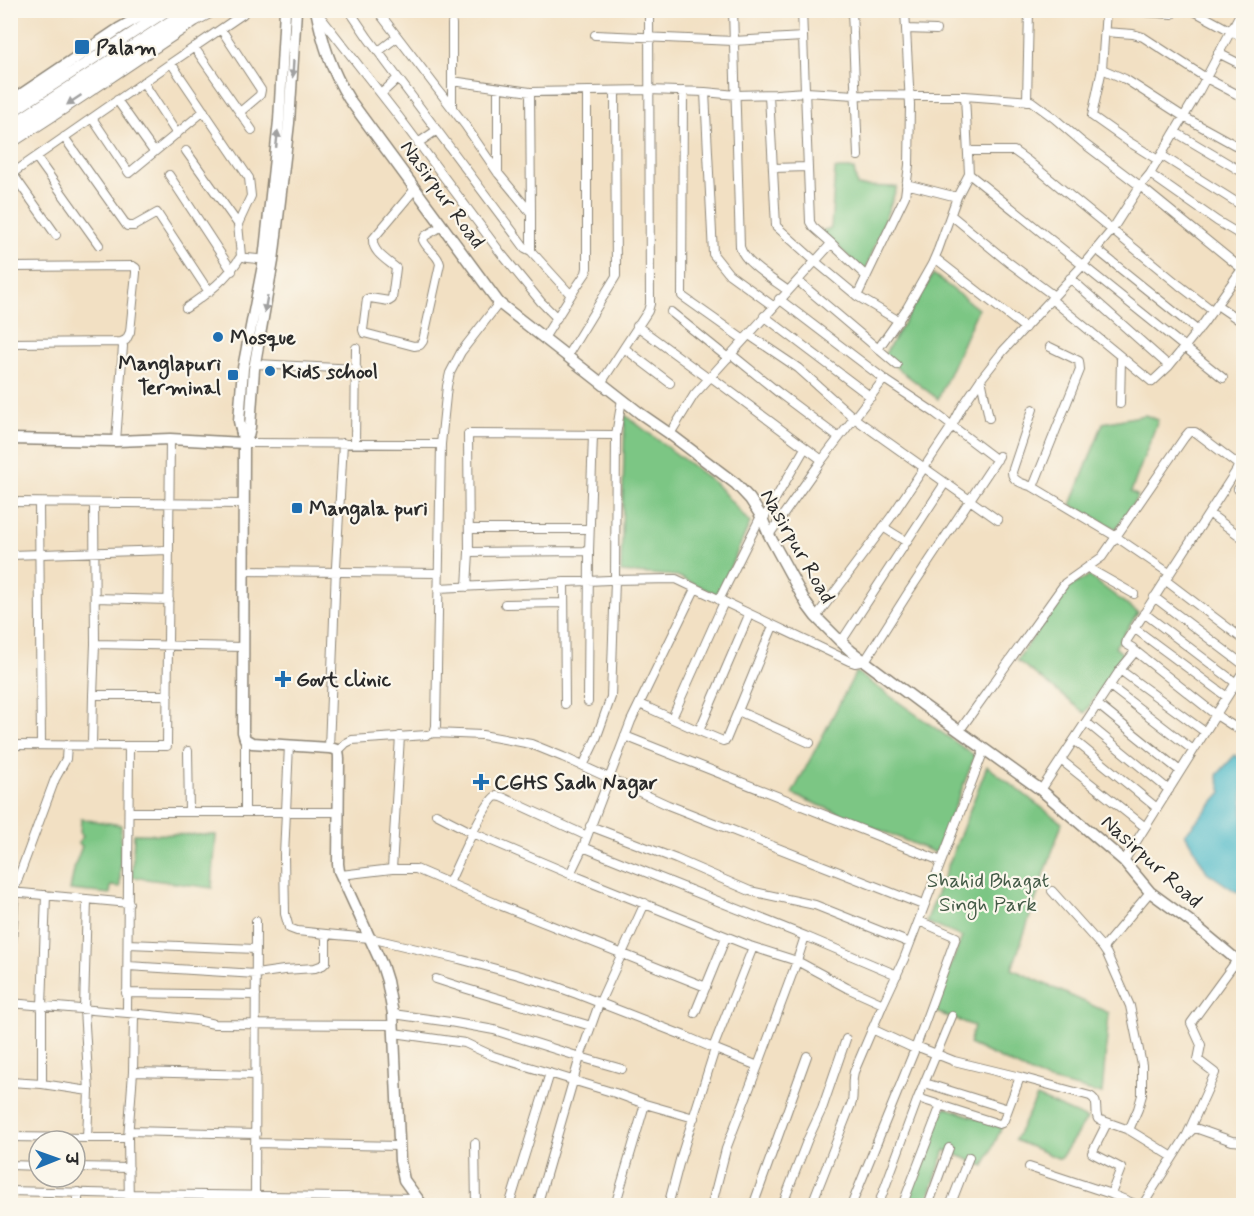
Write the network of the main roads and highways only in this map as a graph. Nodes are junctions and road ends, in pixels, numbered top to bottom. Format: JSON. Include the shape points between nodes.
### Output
{"nodes":[{"id":1,"x":190,"y":10,"type":"edge"},
{"id":2,"x":211,"y":10,"type":"edge"},
{"id":3,"x":10,"y":128,"type":"edge"},
{"id":4,"x":10,"y":141,"type":"edge"}],
"edges":[{"from":1,"to":3,"type":"main road"},
{"from":2,"to":4,"type":"main road","one_way":true}]}
